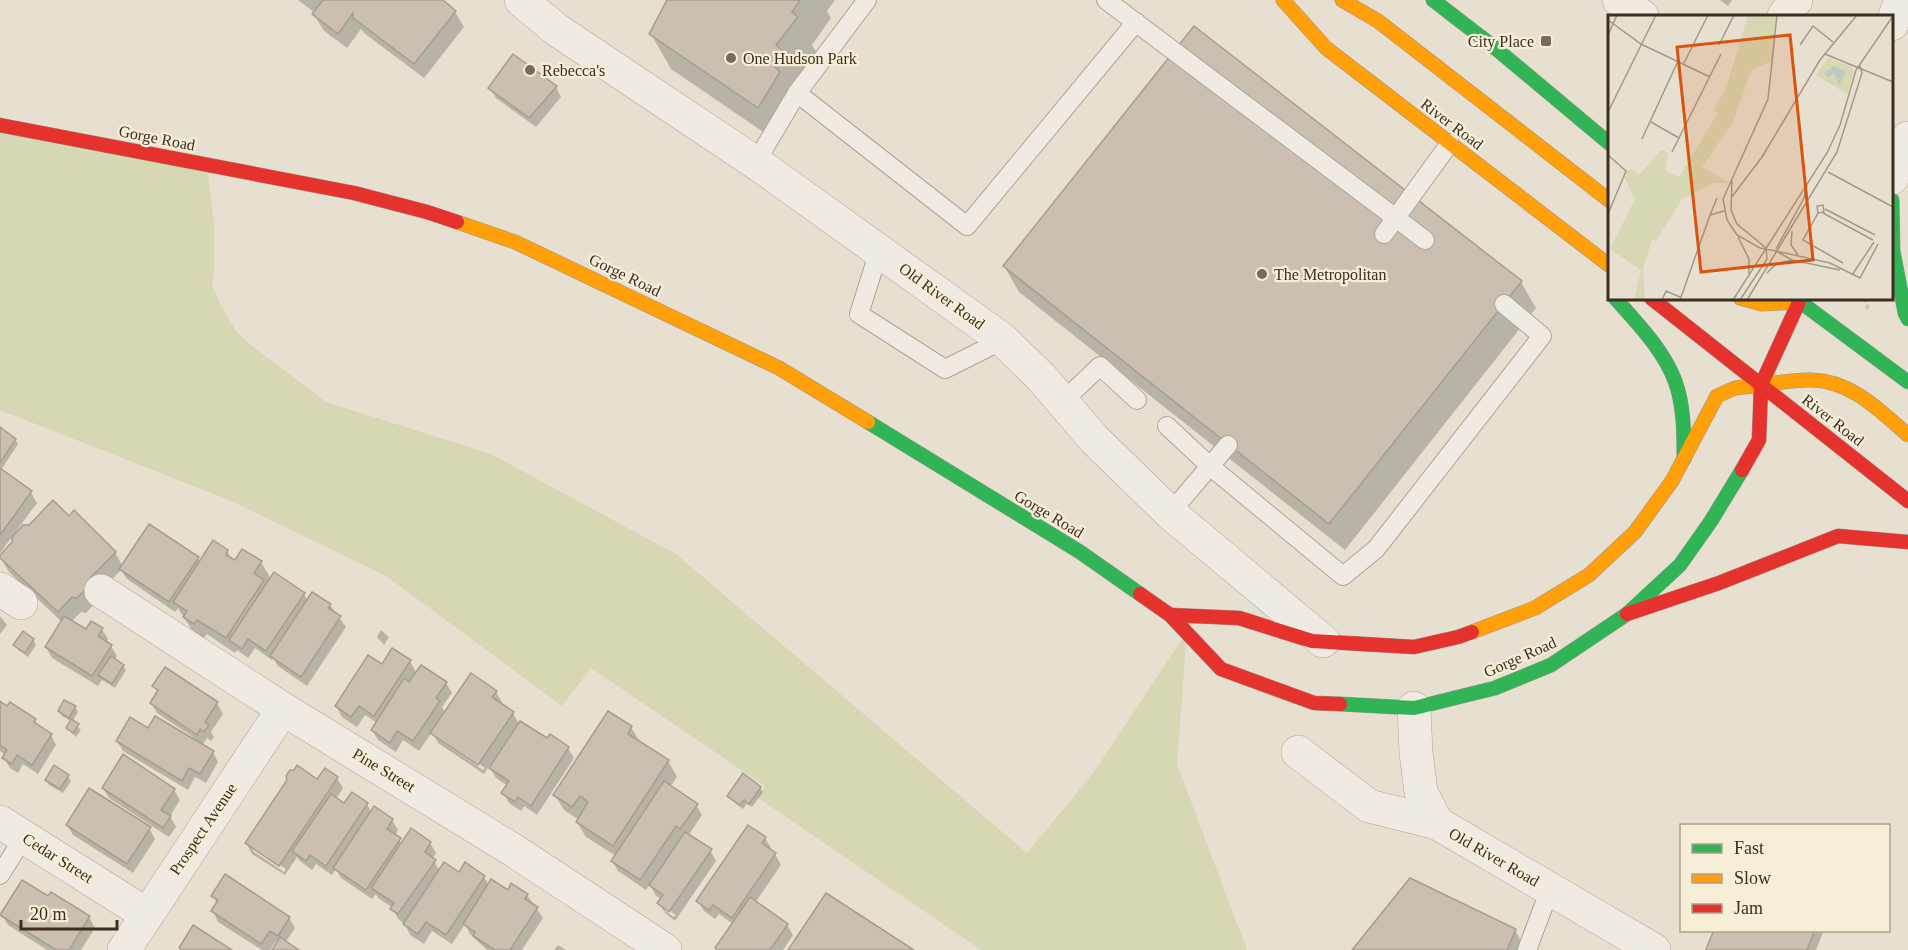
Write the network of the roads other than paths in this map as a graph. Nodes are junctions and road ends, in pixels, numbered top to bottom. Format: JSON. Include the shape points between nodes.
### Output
{"nodes":[{"id":1,"x":521,"y":0,"type":"edge"},
{"id":2,"x":867,"y":0,"type":"edge"},
{"id":3,"x":1106,"y":0,"type":"edge"},
{"id":4,"x":1283,"y":0,"type":"edge"},
{"id":5,"x":1342,"y":0,"type":"edge"},
{"id":6,"x":1433,"y":0,"type":"edge"},
{"id":7,"x":1619,"y":0,"type":"edge"},
{"id":8,"x":1796,"y":0,"type":"edge"},
{"id":9,"x":1641,"y":15,"type":"edge"},
{"id":10,"x":1785,"y":15,"type":"edge"},
{"id":11,"x":1136,"y":22,"type":"junction"},
{"id":12,"x":797,"y":93,"type":"junction"},
{"id":13,"x":0,"y":125,"type":"edge"},
{"id":14,"x":1908,"y":138,"type":"edge"},
{"id":15,"x":1607,"y":140,"type":"edge"},
{"id":16,"x":1450,"y":143,"type":"junction"},
{"id":17,"x":760,"y":165,"type":"junction"},
{"id":18,"x":1893,"y":176,"type":"edge"},
{"id":19,"x":1608,"y":199,"type":"edge"},
{"id":20,"x":1544,"y":215,"type":"junction"},
{"id":21,"x":1395,"y":218,"type":"junction"},
{"id":22,"x":1384,"y":234,"type":"dead end"},
{"id":23,"x":1425,"y":240,"type":"dead end"},
{"id":24,"x":879,"y":250,"type":"junction"},
{"id":25,"x":1893,"y":251,"type":"edge"},
{"id":26,"x":1608,"y":264,"type":"edge"},
{"id":27,"x":1587,"y":266,"type":"dead end"},
{"id":28,"x":1617,"y":300,"type":"edge"},
{"id":29,"x":1654,"y":300,"type":"edge"},
{"id":30,"x":1744,"y":300,"type":"edge"},
{"id":31,"x":1794,"y":300,"type":"edge"},
{"id":32,"x":1799,"y":300,"type":"edge"},
{"id":33,"x":1800,"y":300,"type":"edge"},
{"id":34,"x":1504,"y":304,"type":"dead end"},
{"id":35,"x":1908,"y":319,"type":"edge"},
{"id":36,"x":1003,"y":340,"type":"junction"},
{"id":37,"x":1908,"y":382,"type":"edge"},
{"id":38,"x":1761,"y":385,"type":"junction"},
{"id":39,"x":1137,"y":400,"type":"dead end"},
{"id":40,"x":1062,"y":402,"type":"junction"},
{"id":41,"x":1167,"y":426,"type":"dead end"},
{"id":42,"x":1908,"y":435,"type":"edge"},
{"id":43,"x":1228,"y":445,"type":"dead end"},
{"id":44,"x":1684,"y":459,"type":"junction"},
{"id":45,"x":1211,"y":467,"type":"junction"},
{"id":46,"x":1908,"y":501,"type":"edge"},
{"id":47,"x":1170,"y":513,"type":"junction"},
{"id":48,"x":1908,"y":542,"type":"edge"},
{"id":49,"x":101,"y":591,"type":"dead end"},
{"id":50,"x":1627,"y":614,"type":"junction"},
{"id":51,"x":1170,"y":615,"type":"junction"},
{"id":52,"x":1323,"y":641,"type":"junction"},
{"id":53,"x":1414,"y":708,"type":"junction"},
{"id":54,"x":283,"y":709,"type":"junction"},
{"id":55,"x":1298,"y":752,"type":"dead end"},
{"id":56,"x":1437,"y":824,"type":"junction"},
{"id":57,"x":12,"y":830,"type":"edge"},
{"id":58,"x":0,"y":875,"type":"edge"},
{"id":59,"x":1550,"y":889,"type":"junction"},
{"id":60,"x":146,"y":914,"type":"junction"},
{"id":61,"x":124,"y":950,"type":"edge"},
{"id":62,"x":665,"y":950,"type":"edge"},
{"id":63,"x":1527,"y":950,"type":"edge"},
{"id":64,"x":1654,"y":950,"type":"edge"}],
"edges":[{"from":1,"to":17,"type":"street","name":"Old River Road","via":[[557,30]]},
{"from":2,"to":12,"type":"lane"},
{"from":3,"to":11,"type":"lane"},
{"from":4,"to":16,"type":"main road","name":"River Road","via":[[1326,48]]},
{"from":5,"to":19,"type":"main road","via":[[1378,21]]},
{"from":6,"to":15,"type":"main road"},
{"from":7,"to":9,"type":"street"},
{"from":8,"to":10,"type":"street"},
{"from":11,"to":12,"type":"lane","via":[[967,226]]},
{"from":11,"to":21,"type":"lane"},
{"from":12,"to":17,"type":"lane"},
{"from":13,"to":51,"type":"main road","name":"Gorge Road","via":[[354,193],[427,212],[515,242],[779,368],[1080,552]]},
{"from":14,"to":18,"type":"street"},
{"from":16,"to":20,"type":"main road","name":"River Road"},
{"from":16,"to":21,"type":"lane"},
{"from":17,"to":24,"type":"street","name":"Old River Road"},
{"from":20,"to":26,"type":"main road","name":"River Road"},
{"from":20,"to":27,"type":"main road"},
{"from":21,"to":22,"type":"lane"},
{"from":21,"to":23,"type":"lane"},
{"from":24,"to":36,"type":"street","name":"Old River Road"},
{"from":24,"to":36,"type":"lane","via":[[859,314],[945,369]]},
{"from":25,"to":35,"type":"main road"},
{"from":28,"to":44,"type":"main road","via":[[1650,338],[1675,382],[1684,432]]},
{"from":29,"to":38,"type":"main road","name":"River Road"},
{"from":30,"to":31,"type":"main road","via":[[1772,305]]},
{"from":32,"to":38,"type":"main road","name":"Gorge Road"},
{"from":33,"to":37,"type":"main road"},
{"from":34,"to":45,"type":"lane","via":[[1542,336],[1377,549],[1343,576]]},
{"from":36,"to":40,"type":"street","name":"Old River Road"},
{"from":38,"to":42,"type":"main road","via":[[1801,380],[1831,382],[1852,389]]},
{"from":38,"to":44,"type":"main road","via":[[1735,388],[1717,396]]},
{"from":38,"to":46,"type":"main road","name":"River Road"},
{"from":38,"to":50,"type":"main road","name":"Gorge Road","via":[[1758,440],[1712,521],[1680,565]]},
{"from":39,"to":40,"type":"lane","via":[[1100,366]]},
{"from":40,"to":47,"type":"street","name":"Old River Road","via":[[1094,440]]},
{"from":41,"to":45,"type":"lane"},
{"from":43,"to":45,"type":"lane"},
{"from":44,"to":52,"type":"main road","via":[[1635,532],[1588,575],[1535,608],[1458,637],[1414,647]]},
{"from":45,"to":47,"type":"lane"},
{"from":47,"to":52,"type":"street","name":"Old River Road"},
{"from":48,"to":50,"type":"main road","via":[[1838,536]]},
{"from":49,"to":54,"type":"street","name":"Pine Street"},
{"from":50,"to":53,"type":"main road","name":"Gorge Road","via":[[1551,665],[1495,688]]},
{"from":51,"to":52,"type":"main road","via":[[1239,618]]},
{"from":51,"to":53,"type":"main road","name":"Gorge Road","via":[[1221,669],[1314,703]]},
{"from":53,"to":56,"type":"street","name":"Old River Road","via":[[1421,792]]},
{"from":54,"to":60,"type":"street","name":"Prospect Avenue"},
{"from":54,"to":62,"type":"street","name":"Pine Street","via":[[513,850]]},
{"from":55,"to":56,"type":"street","via":[[1369,806]]},
{"from":56,"to":59,"type":"street","name":"Old River Road"},
{"from":57,"to":58,"type":"lane"},
{"from":57,"to":60,"type":"street","name":"Cedar Street"},
{"from":59,"to":63,"type":"lane"},
{"from":59,"to":64,"type":"street","name":"Old River Road"},
{"from":60,"to":61,"type":"street","name":"Prospect Avenue"}]}
